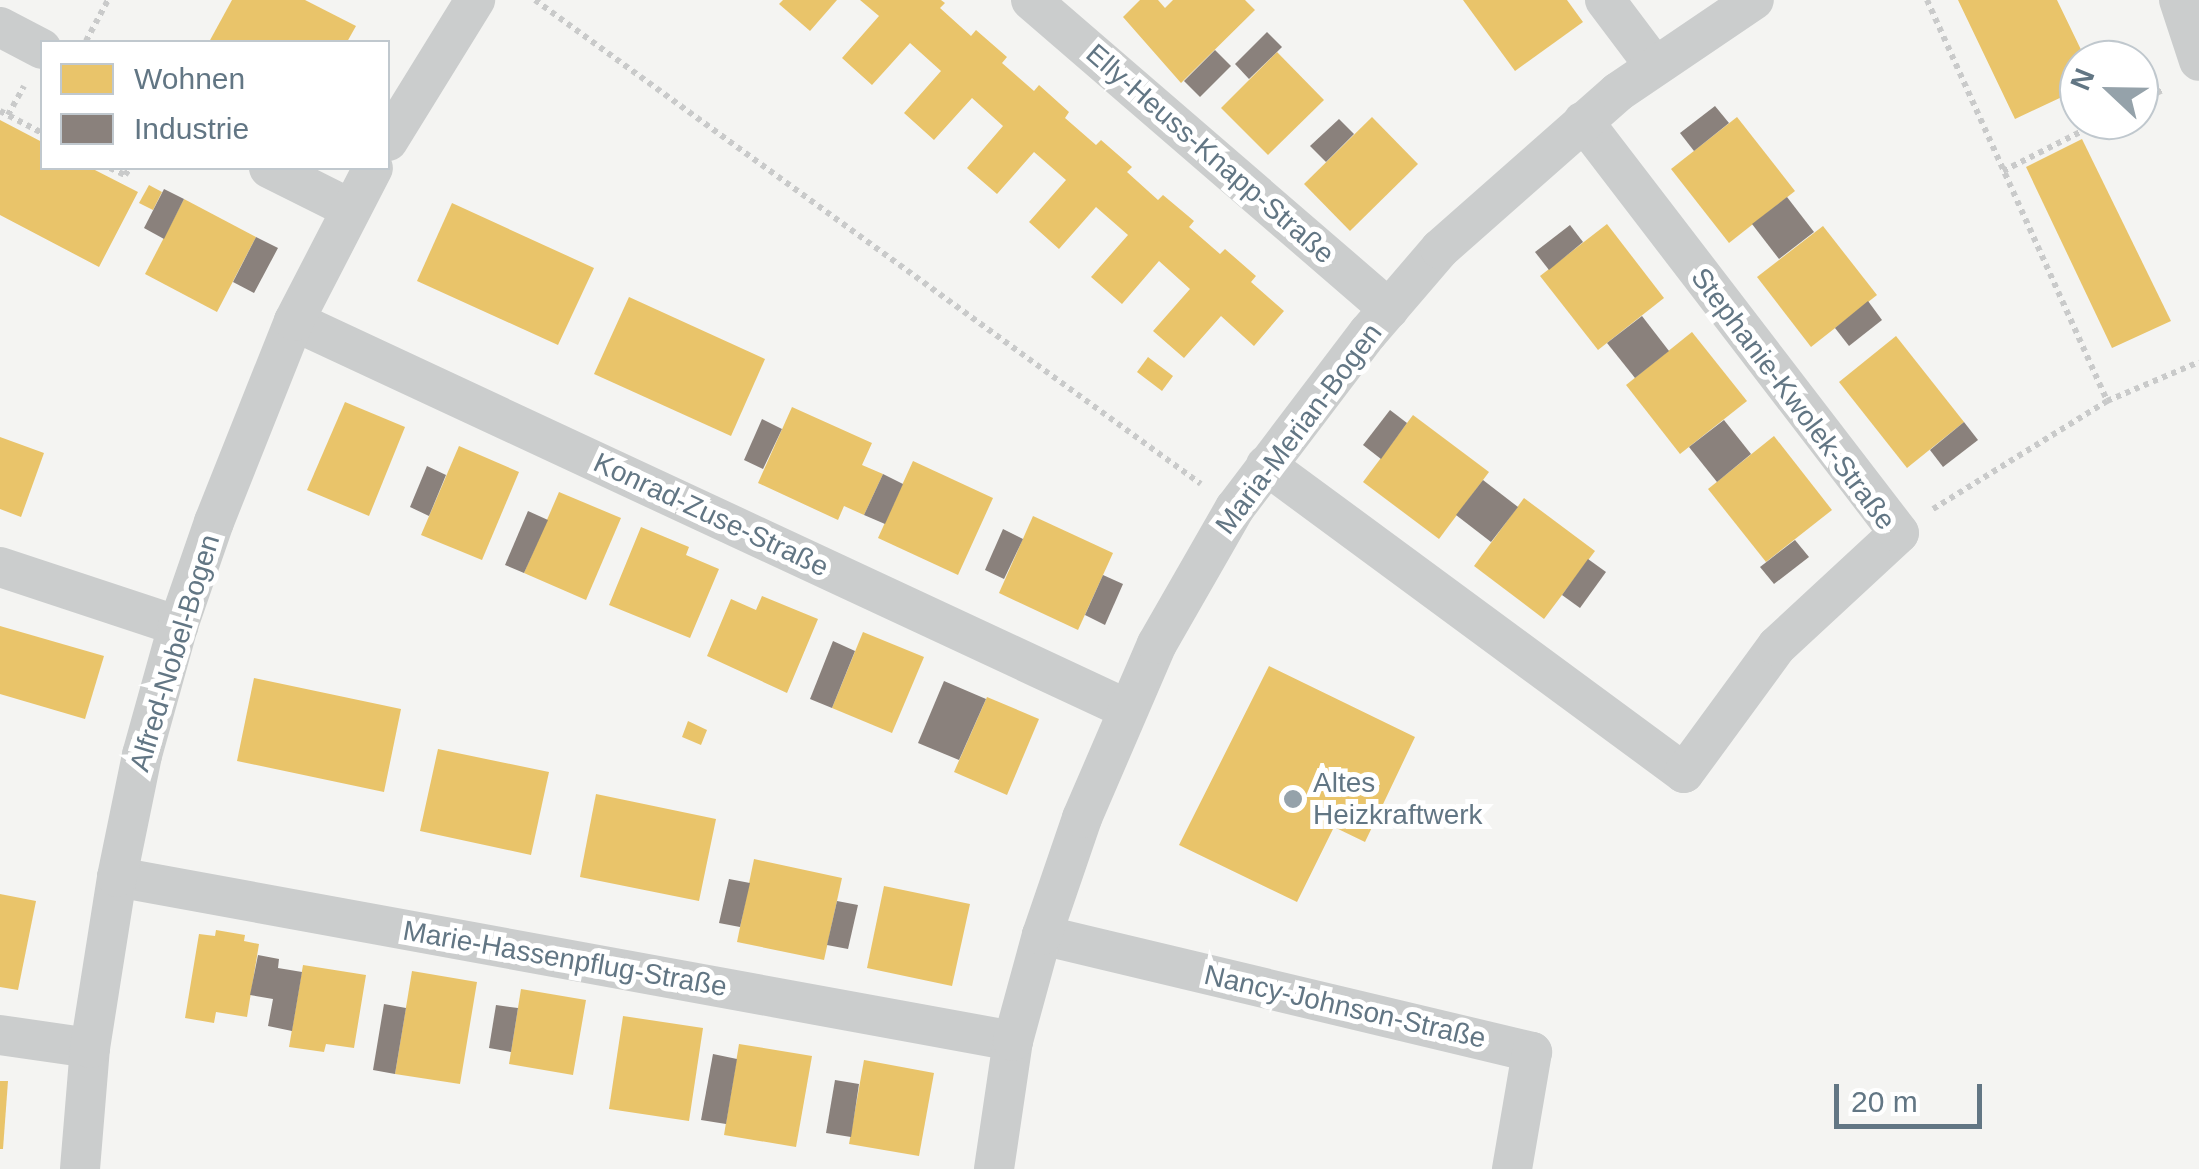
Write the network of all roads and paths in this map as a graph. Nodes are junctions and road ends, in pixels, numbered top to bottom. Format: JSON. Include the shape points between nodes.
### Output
{"nodes":[{"id":1,"x":108,"y":0,"type":"edge"},
{"id":2,"x":474,"y":0,"type":"edge"},
{"id":3,"x":535,"y":0,"type":"edge"},
{"id":4,"x":1031,"y":0,"type":"edge"},
{"id":5,"x":1606,"y":0,"type":"edge"},
{"id":6,"x":1754,"y":0,"type":"edge"},
{"id":7,"x":1926,"y":0,"type":"edge"},
{"id":8,"x":2178,"y":0,"type":"edge"},
{"id":9,"x":0,"y":27,"type":"edge"},
{"id":10,"x":87,"y":40,"type":"edge"},
{"id":11,"x":40,"y":49,"type":"edge"},
{"id":12,"x":2199,"y":61,"type":"edge"},
{"id":13,"x":1654,"y":64,"type":"junction"},
{"id":14,"x":0,"y":111,"type":"edge"},
{"id":15,"x":1583,"y":120,"type":"junction"},
{"id":16,"x":40,"y":132,"type":"edge"},
{"id":17,"x":390,"y":138,"type":"edge"},
{"id":18,"x":2066,"y":140,"type":"edge"},
{"id":19,"x":273,"y":170,"type":"edge"},
{"id":20,"x":371,"y":170,"type":"edge"},
{"id":21,"x":2004,"y":172,"type":"junction"},
{"id":22,"x":350,"y":208,"type":"junction"},
{"id":23,"x":1389,"y":309,"type":"junction"},
{"id":24,"x":294,"y":322,"type":"junction"},
{"id":25,"x":2199,"y":362,"type":"edge"},
{"id":26,"x":2106,"y":400,"type":"junction"},
{"id":27,"x":1266,"y":465,"type":"junction"},
{"id":28,"x":1235,"y":508,"type":"junction"},
{"id":29,"x":1899,"y":532,"type":"junction"},
{"id":30,"x":0,"y":567,"type":"edge"},
{"id":31,"x":178,"y":626,"type":"junction"},
{"id":32,"x":1127,"y":709,"type":"junction"},
{"id":33,"x":116,"y":877,"type":"junction"},
{"id":34,"x":1042,"y":935,"type":"junction"},
{"id":35,"x":0,"y":1035,"type":"edge"},
{"id":36,"x":1013,"y":1041,"type":"junction"},
{"id":37,"x":90,"y":1048,"type":"junction"},
{"id":38,"x":80,"y":1169,"type":"edge"},
{"id":39,"x":994,"y":1169,"type":"edge"},
{"id":40,"x":1512,"y":1169,"type":"edge"}],
"edges":[{"from":1,"to":10,"type":"path"},
{"from":2,"to":17,"type":"street"},
{"from":3,"to":28,"type":"path"},
{"from":4,"to":23,"type":"street","name":"Elly-Heuss-Knapp-Straße"},
{"from":5,"to":13,"type":"street"},
{"from":6,"to":13,"type":"street","name":"Maria-Merian-Bogen"},
{"from":7,"to":21,"type":"path"},
{"from":8,"to":12,"type":"street"},
{"from":9,"to":11,"type":"street"},
{"from":13,"to":15,"type":"street","name":"Maria-Merian-Bogen"},
{"from":14,"to":16,"type":"path"},
{"from":15,"to":23,"type":"street","name":"Maria-Merian-Bogen","via":[[1440,249]]},
{"from":15,"to":29,"type":"street","name":"Stephanie-Kwolek-Straße"},
{"from":18,"to":21,"type":"path"},
{"from":19,"to":22,"type":"street"},
{"from":20,"to":22,"type":"street","name":"Alfred-Nobel-Bogen"},
{"from":21,"to":26,"type":"path"},
{"from":22,"to":24,"type":"street","name":"Alfred-Nobel-Bogen"},
{"from":23,"to":27,"type":"street","name":"Maria-Merian-Bogen"},
{"from":24,"to":31,"type":"street","name":"Alfred-Nobel-Bogen"},
{"from":24,"to":32,"type":"street","name":"Konrad-Zuse-Straße"},
{"from":25,"to":26,"type":"path"},
{"from":26,"to":29,"type":"path"},
{"from":27,"to":28,"type":"street","name":"Maria-Merian-Bogen"},
{"from":27,"to":29,"type":"street","name":"Stephanie-Kwolek-Straße","via":[[1684,773],[1777,646]]},
{"from":28,"to":32,"type":"street","name":"Maria-Merian-Bogen"},
{"from":30,"to":31,"type":"street"},
{"from":31,"to":33,"type":"street","name":"Alfred-Nobel-Bogen"},
{"from":32,"to":34,"type":"street","name":"Maria-Merian-Bogen"},
{"from":33,"to":36,"type":"street","name":"Marie-Hassenpflug-Straße"},
{"from":33,"to":37,"type":"street","name":"Alfred-Nobel-Bogen"},
{"from":34,"to":36,"type":"street","name":"Maria-Merian-Bogen"},
{"from":34,"to":40,"type":"street","name":"Nancy-Johnson-Straße","via":[[1532,1052]]},
{"from":35,"to":37,"type":"street"},
{"from":36,"to":39,"type":"street","name":"Maria-Merian-Bogen"},
{"from":37,"to":38,"type":"street","name":"Alfred-Nobel-Bogen"}]}
